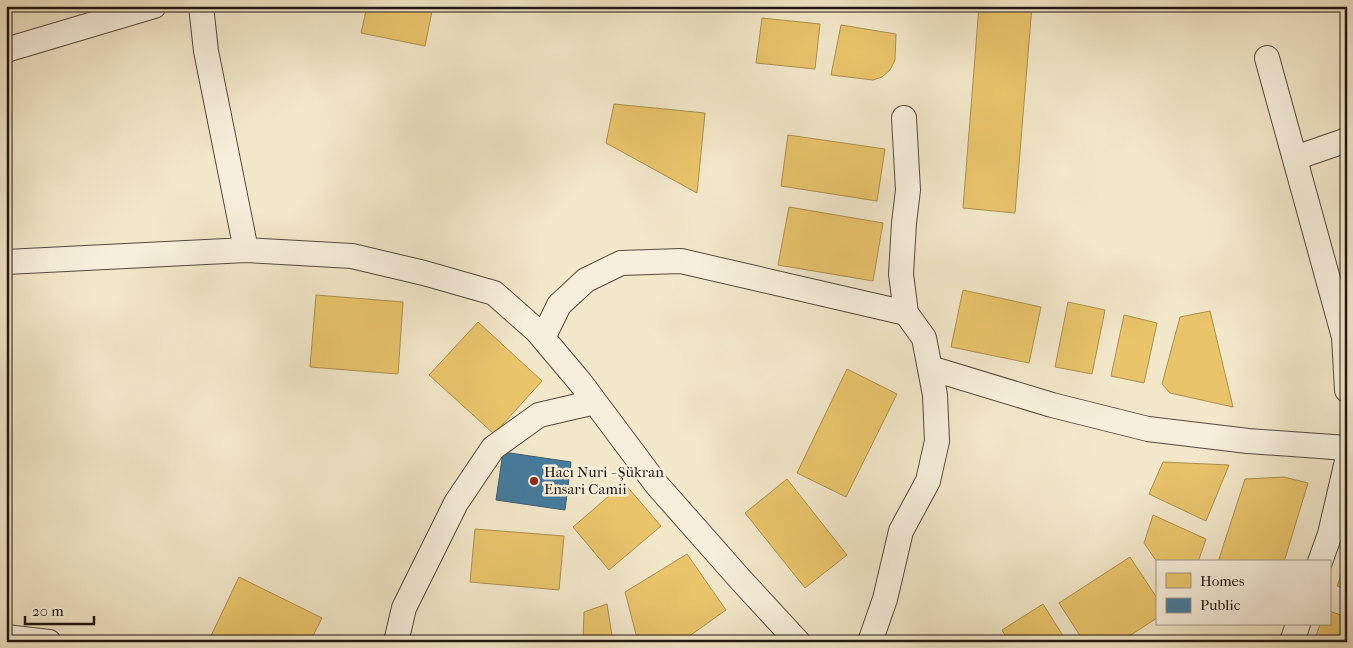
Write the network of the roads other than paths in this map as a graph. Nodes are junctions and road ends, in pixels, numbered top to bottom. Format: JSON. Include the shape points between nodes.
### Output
{"nodes":[{"id":1,"x":154,"y":6,"type":"edge"},
{"id":2,"x":201,"y":6,"type":"edge"},
{"id":3,"x":6,"y":50,"type":"edge"},
{"id":4,"x":1267,"y":58,"type":"dead end"},
{"id":5,"x":904,"y":118,"type":"dead end"},
{"id":6,"x":1347,"y":140,"type":"edge"},
{"id":7,"x":1295,"y":158,"type":"junction"},
{"id":8,"x":246,"y":250,"type":"junction"},
{"id":9,"x":6,"y":262,"type":"edge"},
{"id":10,"x":906,"y":314,"type":"junction"},
{"id":11,"x":543,"y":338,"type":"junction"},
{"id":12,"x":930,"y":368,"type":"junction"},
{"id":13,"x":1347,"y":390,"type":"edge"},
{"id":14,"x":595,"y":402,"type":"junction"},
{"id":15,"x":1347,"y":448,"type":"edge"},
{"id":16,"x":1347,"y":461,"type":"edge"},
{"id":17,"x":1321,"y":560,"type":"edge"},
{"id":18,"x":1297,"y":626,"type":"edge"},
{"id":19,"x":6,"y":638,"type":"edge"},
{"id":20,"x":49,"y":642,"type":"edge"},
{"id":21,"x":396,"y":642,"type":"edge"},
{"id":22,"x":798,"y":642,"type":"edge"},
{"id":23,"x":870,"y":642,"type":"edge"},
{"id":24,"x":1292,"y":642,"type":"edge"}],
"edges":[{"from":1,"to":3,"type":"street"},
{"from":2,"to":8,"type":"street","via":[[206,51]]},
{"from":4,"to":7,"type":"street"},
{"from":5,"to":10,"type":"street","via":[[908,190],[901,274]]},
{"from":6,"to":7,"type":"street"},
{"from":7,"to":13,"type":"street","via":[[1344,337]]},
{"from":8,"to":9,"type":"street"},
{"from":8,"to":11,"type":"street","via":[[352,256],[494,293]]},
{"from":10,"to":11,"type":"street","via":[[681,261],[621,263],[586,280],[559,305]]},
{"from":10,"to":12,"type":"street","via":[[924,338]]},
{"from":11,"to":14,"type":"street"},
{"from":12,"to":15,"type":"street","via":[[1052,405],[1148,429]]},
{"from":12,"to":23,"type":"street","via":[[937,440],[928,481],[901,531],[885,599]]},
{"from":14,"to":21,"type":"street","via":[[539,414],[493,448],[456,504],[404,608]]},
{"from":14,"to":22,"type":"street","via":[[657,485]]},
{"from":16,"to":17,"type":"street"},
{"from":18,"to":24,"type":"street"},
{"from":19,"to":20,"type":"street"}]}
